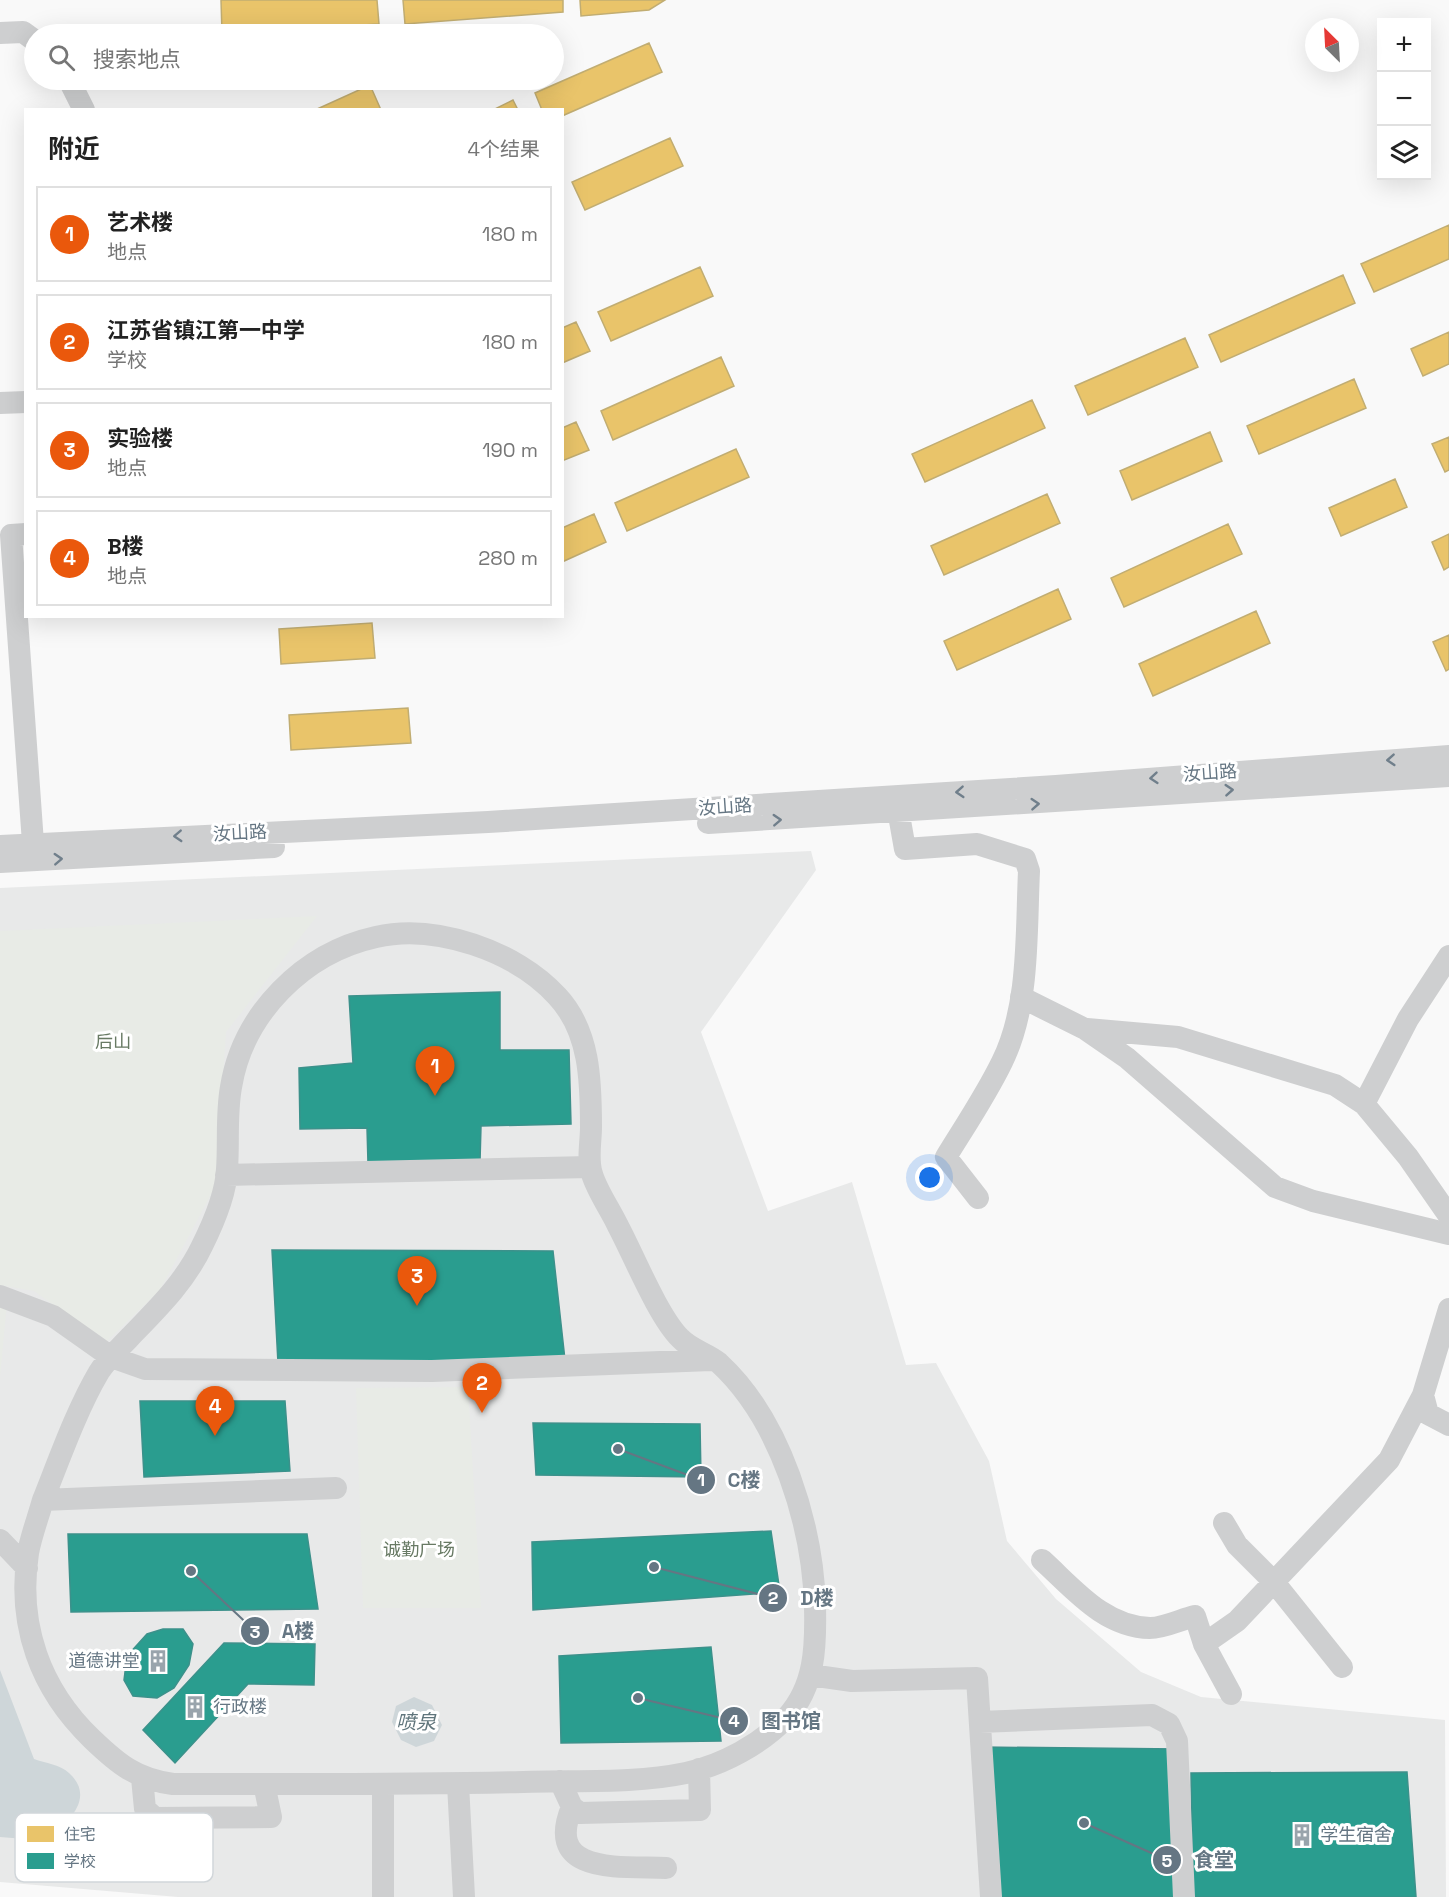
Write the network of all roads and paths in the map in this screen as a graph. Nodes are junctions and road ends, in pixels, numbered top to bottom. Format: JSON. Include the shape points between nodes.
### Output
{"nodes":[{"id":1,"x":0,"y":33,"type":"edge"},
{"id":2,"x":24,"y":33,"type":"edge"},
{"id":3,"x":74,"y":90,"type":"edge"},
{"id":4,"x":83,"y":108,"type":"edge"},
{"id":5,"x":24,"y":402,"type":"edge"},
{"id":6,"x":0,"y":403,"type":"edge"},
{"id":7,"x":12,"y":535,"type":"edge"},
{"id":8,"x":1449,"y":756,"type":"edge"},
{"id":9,"x":1449,"y":776,"type":"edge"},
{"id":10,"x":898,"y":804,"type":"junction"},
{"id":11,"x":33,"y":843,"type":"junction"},
{"id":12,"x":0,"y":846,"type":"edge"},
{"id":13,"x":0,"y":862,"type":"edge"},
{"id":14,"x":1449,"y":956,"type":"edge"},
{"id":15,"x":1021,"y":997,"type":"junction"},
{"id":16,"x":1085,"y":1029,"type":"junction"},
{"id":17,"x":1364,"y":1104,"type":"junction"},
{"id":18,"x":590,"y":1167,"type":"junction"},
{"id":19,"x":226,"y":1175,"type":"junction"},
{"id":20,"x":978,"y":1198,"type":"dead end"},
{"id":21,"x":1449,"y":1216,"type":"edge"},
{"id":22,"x":1449,"y":1234,"type":"edge"},
{"id":23,"x":0,"y":1296,"type":"edge"},
{"id":24,"x":1449,"y":1309,"type":"edge"},
{"id":25,"x":111,"y":1357,"type":"junction"},
{"id":26,"x":716,"y":1359,"type":"junction"},
{"id":27,"x":1423,"y":1395,"type":"junction"},
{"id":28,"x":1449,"y":1425,"type":"edge"},
{"id":29,"x":336,"y":1488,"type":"dead end"},
{"id":30,"x":43,"y":1500,"type":"junction"},
{"id":31,"x":1224,"y":1523,"type":"dead end"},
{"id":32,"x":0,"y":1540,"type":"edge"},
{"id":33,"x":1042,"y":1560,"type":"dead end"},
{"id":34,"x":27,"y":1568,"type":"junction"},
{"id":35,"x":1274,"y":1582,"type":"junction"},
{"id":36,"x":1204,"y":1644,"type":"junction"},
{"id":37,"x":1342,"y":1667,"type":"dead end"},
{"id":38,"x":810,"y":1675,"type":"junction"},
{"id":39,"x":1231,"y":1694,"type":"dead end"},
{"id":40,"x":980,"y":1722,"type":"junction"},
{"id":41,"x":699,"y":1769,"type":"junction"},
{"id":42,"x":142,"y":1778,"type":"junction"},
{"id":43,"x":560,"y":1781,"type":"junction"},
{"id":44,"x":264,"y":1784,"type":"junction"},
{"id":45,"x":458,"y":1784,"type":"junction"},
{"id":46,"x":383,"y":1785,"type":"junction"},
{"id":47,"x":572,"y":1807,"type":"junction"},
{"id":48,"x":149,"y":1813,"type":"edge"},
{"id":49,"x":213,"y":1818,"type":"edge"},
{"id":50,"x":666,"y":1868,"type":"dead end"},
{"id":51,"x":382,"y":1897,"type":"edge"},
{"id":52,"x":464,"y":1897,"type":"edge"},
{"id":53,"x":991,"y":1897,"type":"edge"},
{"id":54,"x":1184,"y":1897,"type":"edge"}],
"edges":[{"from":1,"to":2,"type":"street"},
{"from":3,"to":4,"type":"street"},
{"from":5,"to":6,"type":"street"},
{"from":7,"to":11,"type":"street"},
{"from":8,"to":10,"type":"street","name":"汝山路","one_way":true},
{"from":10,"to":9,"type":"street","name":"汝山路","one_way":true},
{"from":10,"to":11,"type":"street","name":"汝山路","one_way":true},
{"from":13,"to":10,"type":"street","name":"汝山路","one_way":true},
{"from":10,"to":15,"type":"street","via":[[904,849],[977,844],[1025,859],[1029,872]]},
{"from":11,"to":12,"type":"street","name":"汝山路"},
{"from":14,"to":17,"type":"street","via":[[1408,1019]]},
{"from":15,"to":16,"type":"street"},
{"from":15,"to":20,"type":"street","via":[[1003,1060],[946,1157]]},
{"from":16,"to":17,"type":"street","via":[[1178,1037],[1335,1085]]},
{"from":16,"to":22,"type":"street","via":[[1127,1058],[1275,1187],[1313,1201]]},
{"from":17,"to":21,"type":"street","via":[[1408,1157]]},
{"from":18,"to":19,"type":"street"},
{"from":18,"to":19,"type":"street","via":[[585,1047],[570,1011],[540,979],[499,956],[448,937],[403,932],[372,937],[324,957],[289,982],[265,1009],[243,1043],[234,1070]]},
{"from":18,"to":26,"type":"street","via":[[670,1326],[693,1350]]},
{"from":19,"to":25,"type":"street","via":[[203,1245],[187,1273],[168,1299]]},
{"from":23,"to":25,"type":"street","via":[[53,1316]]},
{"from":24,"to":27,"type":"street"},
{"from":25,"to":26,"type":"street","via":[[145,1369],[421,1371]]},
{"from":25,"to":30,"type":"street","via":[[99,1372]]},
{"from":26,"to":38,"type":"street","via":[[768,1430],[793,1485],[814,1577],[816,1641]]},
{"from":27,"to":28,"type":"street","via":[[1428,1414]]},
{"from":27,"to":35,"type":"street","via":[[1389,1460]]},
{"from":29,"to":30,"type":"street"},
{"from":30,"to":34,"type":"street"},
{"from":31,"to":35,"type":"street","via":[[1237,1545]]},
{"from":32,"to":34,"type":"street"},
{"from":33,"to":36,"type":"street","via":[[1098,1611],[1120,1624],[1152,1628],[1195,1616]]},
{"from":34,"to":42,"type":"street","via":[[26,1609],[31,1637],[55,1697],[105,1751]]},
{"from":35,"to":36,"type":"street","via":[[1237,1621]]},
{"from":35,"to":37,"type":"street"},
{"from":36,"to":39,"type":"street"},
{"from":38,"to":40,"type":"street","via":[[852,1681],[977,1678]]},
{"from":38,"to":41,"type":"street","via":[[802,1698],[764,1738]]},
{"from":40,"to":53,"type":"street"},
{"from":40,"to":54,"type":"street","via":[[1152,1714],[1169,1724],[1177,1741]]},
{"from":41,"to":43,"type":"street","via":[[612,1780]]},
{"from":41,"to":47,"type":"street","via":[[700,1810],[580,1813]]},
{"from":42,"to":44,"type":"street","via":[[173,1784]]},
{"from":42,"to":48,"type":"street","via":[[145,1809]]},
{"from":43,"to":45,"type":"street"},
{"from":43,"to":47,"type":"street"},
{"from":44,"to":46,"type":"street"},
{"from":44,"to":49,"type":"street","via":[[271,1818]]},
{"from":45,"to":46,"type":"street"},
{"from":45,"to":52,"type":"street"},
{"from":46,"to":51,"type":"street"},
{"from":47,"to":50,"type":"street","via":[[564,1826],[575,1856],[589,1864]]}]}
